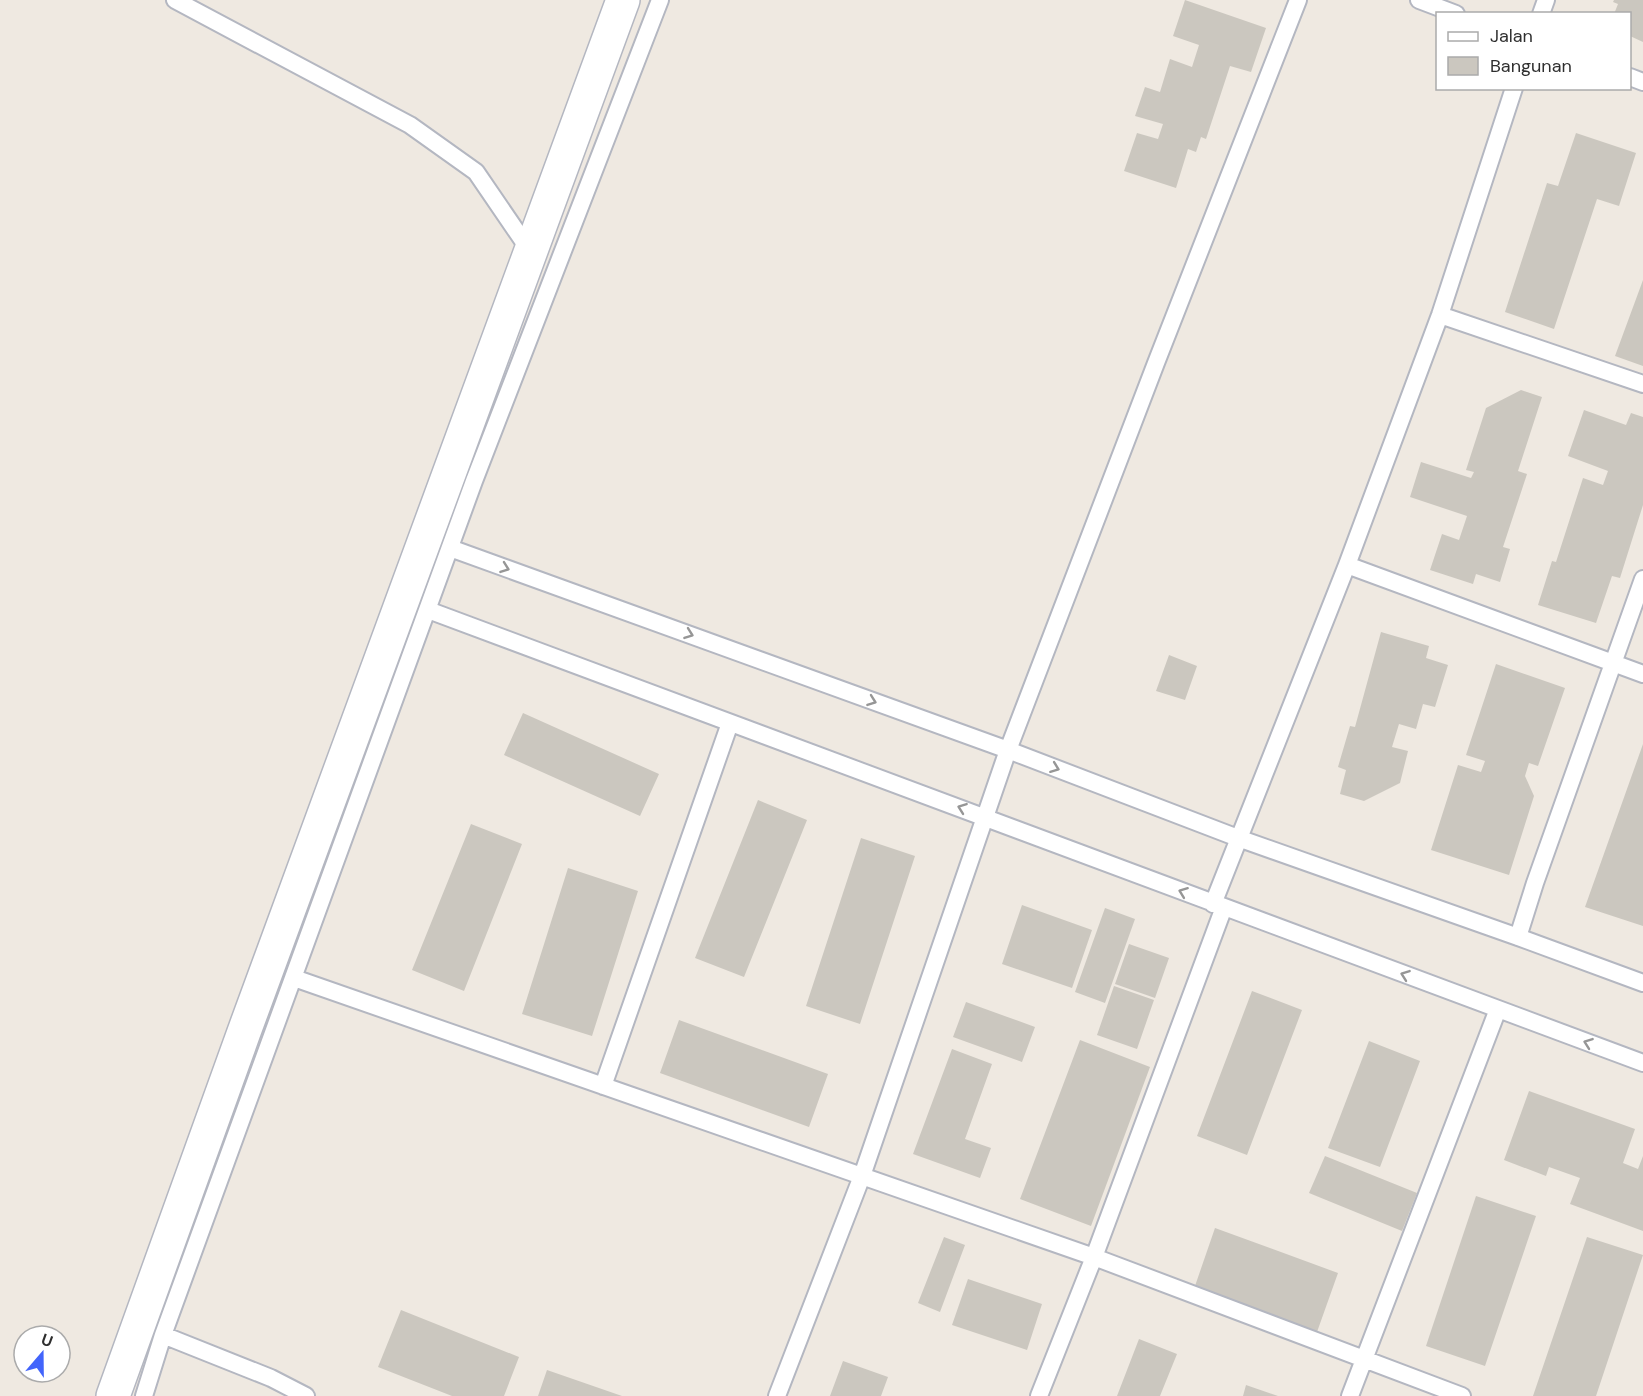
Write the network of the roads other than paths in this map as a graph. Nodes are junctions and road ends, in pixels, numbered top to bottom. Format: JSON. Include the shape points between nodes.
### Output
{"nodes":[{"id":1,"x":175,"y":0,"type":"edge"},
{"id":2,"x":623,"y":0,"type":"edge"},
{"id":3,"x":660,"y":0,"type":"edge"},
{"id":4,"x":1298,"y":0,"type":"edge"},
{"id":5,"x":1419,"y":0,"type":"edge"},
{"id":6,"x":1451,"y":12,"type":"edge"},
{"id":7,"x":1513,"y":90,"type":"edge"},
{"id":8,"x":530,"y":251,"type":"junction"},
{"id":9,"x":1440,"y":315,"type":"junction"},
{"id":10,"x":1643,"y":384,"type":"edge"},
{"id":11,"x":450,"y":548,"type":"junction"},
{"id":12,"x":1347,"y":565,"type":"junction"},
{"id":13,"x":1643,"y":579,"type":"edge"},
{"id":14,"x":428,"y":610,"type":"junction"},
{"id":15,"x":1614,"y":663,"type":"junction"},
{"id":16,"x":1643,"y":674,"type":"edge"},
{"id":17,"x":730,"y":723,"type":"junction"},
{"id":18,"x":1008,"y":750,"type":"junction"},
{"id":19,"x":986,"y":817,"type":"junction"},
{"id":20,"x":1238,"y":838,"type":"junction"},
{"id":21,"x":1218,"y":906,"type":"junction"},
{"id":22,"x":1518,"y":937,"type":"junction"},
{"id":23,"x":294,"y":978,"type":"junction"},
{"id":24,"x":1643,"y":983,"type":"edge"},
{"id":25,"x":1498,"y":1009,"type":"junction"},
{"id":26,"x":1643,"y":1063,"type":"edge"},
{"id":27,"x":603,"y":1086,"type":"junction"},
{"id":28,"x":862,"y":1176,"type":"junction"},
{"id":29,"x":1094,"y":1257,"type":"junction"},
{"id":30,"x":163,"y":1335,"type":"junction"},
{"id":31,"x":1364,"y":1359,"type":"junction"},
{"id":32,"x":113,"y":1396,"type":"edge"},
{"id":33,"x":144,"y":1396,"type":"edge"},
{"id":34,"x":306,"y":1396,"type":"edge"},
{"id":35,"x":777,"y":1396,"type":"edge"},
{"id":36,"x":1039,"y":1396,"type":"edge"},
{"id":37,"x":1350,"y":1396,"type":"edge"},
{"id":38,"x":1462,"y":1396,"type":"edge"}],
"edges":[{"from":1,"to":8,"type":"lane","via":[[411,125],[458,158],[476,172]]},
{"from":2,"to":8,"type":"street"},
{"from":3,"to":11,"type":"lane"},
{"from":4,"to":18,"type":"lane"},
{"from":5,"to":6,"type":"lane"},
{"from":7,"to":9,"type":"lane"},
{"from":8,"to":32,"type":"street"},
{"from":9,"to":10,"type":"lane"},
{"from":9,"to":12,"type":"lane"},
{"from":11,"to":14,"type":"lane"},
{"from":11,"to":18,"type":"lane","one_way":true},
{"from":12,"to":15,"type":"lane"},
{"from":12,"to":20,"type":"lane"},
{"from":13,"to":15,"type":"lane"},
{"from":14,"to":17,"type":"lane"},
{"from":14,"to":23,"type":"lane"},
{"from":15,"to":16,"type":"lane"},
{"from":15,"to":22,"type":"lane"},
{"from":19,"to":17,"type":"lane","one_way":true},
{"from":17,"to":27,"type":"lane"},
{"from":18,"to":19,"type":"lane"},
{"from":18,"to":20,"type":"lane","one_way":true},
{"from":21,"to":19,"type":"lane","one_way":true},
{"from":19,"to":28,"type":"lane"},
{"from":20,"to":21,"type":"lane"},
{"from":20,"to":22,"type":"lane"},
{"from":25,"to":21,"type":"lane","one_way":true},
{"from":21,"to":29,"type":"lane"},
{"from":22,"to":24,"type":"lane"},
{"from":23,"to":27,"type":"lane"},
{"from":23,"to":30,"type":"lane"},
{"from":26,"to":25,"type":"lane","one_way":true},
{"from":25,"to":31,"type":"lane"},
{"from":27,"to":28,"type":"lane"},
{"from":28,"to":29,"type":"lane"},
{"from":28,"to":35,"type":"lane"},
{"from":29,"to":31,"type":"lane"},
{"from":29,"to":36,"type":"lane"},
{"from":30,"to":33,"type":"lane"},
{"from":30,"to":34,"type":"lane"},
{"from":31,"to":37,"type":"lane"},
{"from":31,"to":38,"type":"lane"}]}
